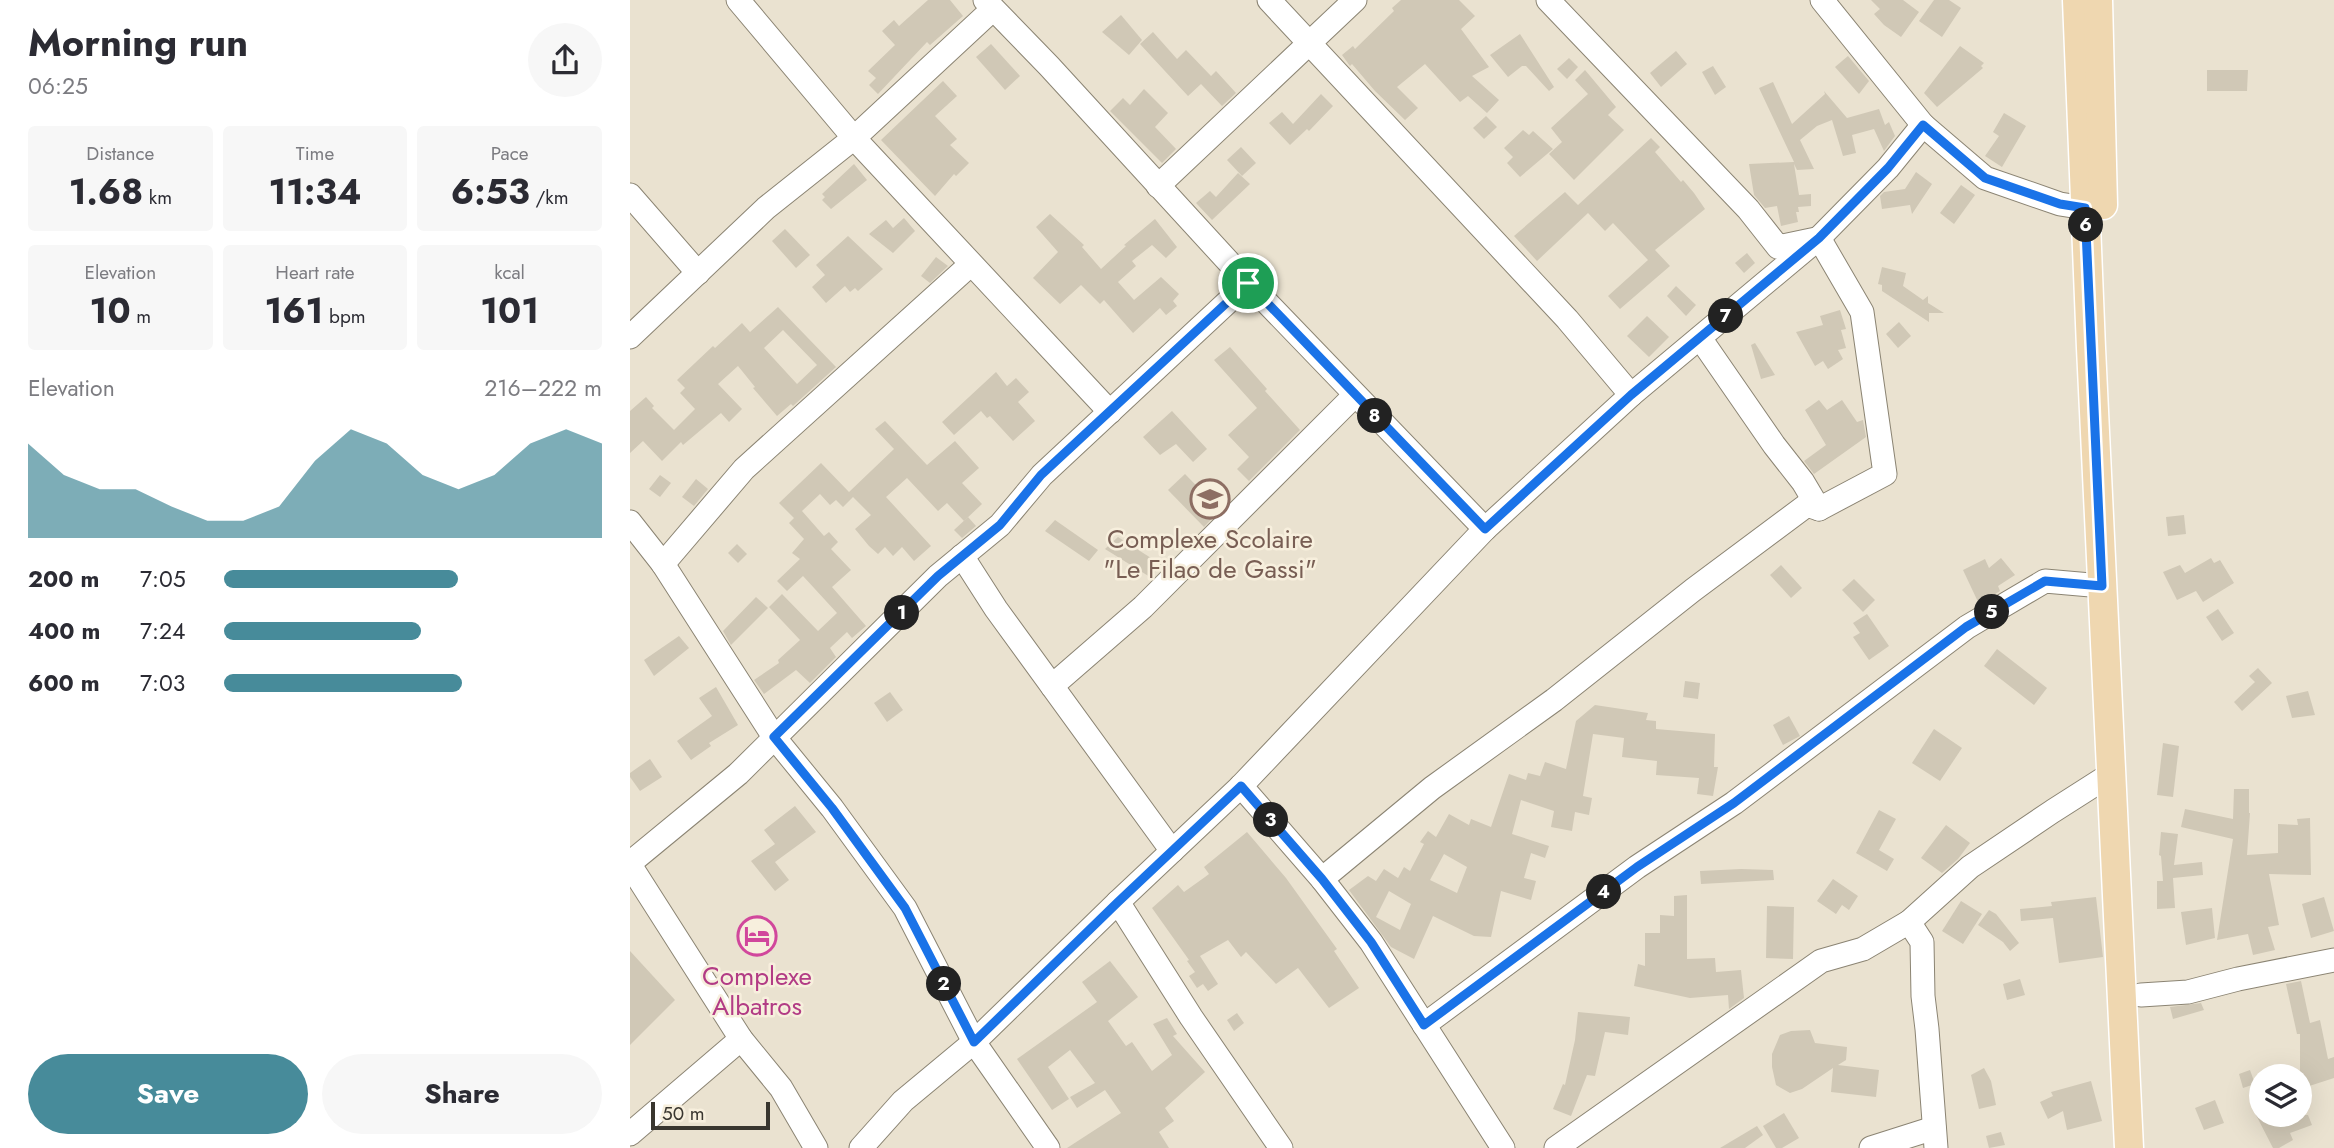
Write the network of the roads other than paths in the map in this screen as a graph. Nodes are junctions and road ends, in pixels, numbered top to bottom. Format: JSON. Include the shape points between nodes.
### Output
{"nodes":[{"id":1,"x":738,"y":0,"type":"edge"},
{"id":2,"x":1269,"y":0,"type":"edge"},
{"id":3,"x":1355,"y":0,"type":"edge"},
{"id":4,"x":1548,"y":0,"type":"edge"},
{"id":5,"x":1822,"y":0,"type":"edge"},
{"id":6,"x":2077,"y":0,"type":"edge"},
{"id":7,"x":2098,"y":0,"type":"edge"},
{"id":8,"x":989,"y":4,"type":"edge"},
{"id":9,"x":1309,"y":43,"type":"junction"},
{"id":10,"x":1923,"y":125,"type":"junction"},
{"id":11,"x":854,"y":138,"type":"junction"},
{"id":12,"x":1158,"y":186,"type":"junction"},
{"id":13,"x":630,"y":195,"type":"edge"},
{"id":14,"x":2085,"y":208,"type":"junction"},
{"id":15,"x":1819,"y":238,"type":"junction"},
{"id":16,"x":970,"y":265,"type":"junction"},
{"id":17,"x":698,"y":272,"type":"junction"},
{"id":18,"x":1248,"y":283,"type":"junction"},
{"id":19,"x":630,"y":337,"type":"edge"},
{"id":20,"x":1700,"y":338,"type":"junction"},
{"id":21,"x":2099,"y":347,"type":"junction"},
{"id":22,"x":1355,"y":395,"type":"junction"},
{"id":23,"x":1631,"y":395,"type":"junction"},
{"id":24,"x":1110,"y":412,"type":"junction"},
{"id":25,"x":1819,"y":509,"type":"junction"},
{"id":26,"x":630,"y":522,"type":"edge"},
{"id":27,"x":1485,"y":529,"type":"junction"},
{"id":28,"x":962,"y":556,"type":"junction"},
{"id":29,"x":663,"y":564,"type":"junction"},
{"id":30,"x":2102,"y":586,"type":"junction"},
{"id":31,"x":1052,"y":686,"type":"junction"},
{"id":32,"x":774,"y":737,"type":"junction"},
{"id":33,"x":2111,"y":774,"type":"junction"},
{"id":34,"x":1241,"y":786,"type":"junction"},
{"id":35,"x":1172,"y":851,"type":"junction"},
{"id":36,"x":630,"y":864,"type":"edge"},
{"id":37,"x":1322,"y":879,"type":"junction"},
{"id":38,"x":1118,"y":902,"type":"junction"},
{"id":39,"x":1909,"y":922,"type":"junction"},
{"id":40,"x":2334,"y":960,"type":"edge"},
{"id":41,"x":2141,"y":995,"type":"junction"},
{"id":42,"x":1424,"y":1025,"type":"junction"},
{"id":43,"x":741,"y":1038,"type":"junction"},
{"id":44,"x":974,"y":1042,"type":"junction"},
{"id":45,"x":630,"y":1134,"type":"edge"},
{"id":46,"x":1935,"y":1138,"type":"edge"},
{"id":47,"x":816,"y":1148,"type":"edge"},
{"id":48,"x":861,"y":1148,"type":"edge"},
{"id":49,"x":1048,"y":1148,"type":"edge"},
{"id":50,"x":1281,"y":1148,"type":"edge"},
{"id":51,"x":1503,"y":1148,"type":"edge"},
{"id":52,"x":1556,"y":1148,"type":"edge"},
{"id":53,"x":1871,"y":1148,"type":"edge"},
{"id":54,"x":2129,"y":1148,"type":"edge"},
{"id":55,"x":2148,"y":1148,"type":"edge"}],
"edges":[{"from":1,"to":11,"type":"street"},
{"from":2,"to":9,"type":"street"},
{"from":3,"to":9,"type":"street"},
{"from":4,"to":15,"type":"street","via":[[1748,209],[1778,247]]},
{"from":5,"to":10,"type":"street"},
{"from":6,"to":14,"type":"main road"},
{"from":7,"to":21,"type":"main road"},
{"from":8,"to":11,"type":"street"},
{"from":8,"to":12,"type":"street"},
{"from":9,"to":12,"type":"street"},
{"from":9,"to":23,"type":"street","via":[[1567,319]]},
{"from":10,"to":14,"type":"street","via":[[1985,178]]},
{"from":10,"to":15,"type":"street"},
{"from":11,"to":16,"type":"street"},
{"from":11,"to":17,"type":"street","via":[[766,208]]},
{"from":12,"to":18,"type":"street"},
{"from":13,"to":17,"type":"street"},
{"from":14,"to":21,"type":"main road"},
{"from":15,"to":20,"type":"street"},
{"from":15,"to":25,"type":"street","via":[[1862,312],[1885,474]]},
{"from":16,"to":24,"type":"street"},
{"from":16,"to":29,"type":"street","via":[[744,469]]},
{"from":17,"to":19,"type":"street"},
{"from":18,"to":22,"type":"street"},
{"from":18,"to":24,"type":"street"},
{"from":20,"to":23,"type":"street"},
{"from":20,"to":25,"type":"street"},
{"from":21,"to":30,"type":"main road"},
{"from":21,"to":41,"type":"main road"},
{"from":22,"to":27,"type":"street"},
{"from":22,"to":31,"type":"street","via":[[1143,607]]},
{"from":23,"to":27,"type":"street"},
{"from":24,"to":28,"type":"street","via":[[1041,475],[1000,525]]},
{"from":25,"to":37,"type":"street","via":[[1807,505],[1432,788]]},
{"from":26,"to":29,"type":"street"},
{"from":27,"to":34,"type":"street"},
{"from":28,"to":31,"type":"street"},
{"from":28,"to":32,"type":"street"},
{"from":29,"to":32,"type":"street"},
{"from":30,"to":33,"type":"main road"},
{"from":30,"to":42,"type":"street","via":[[2045,581],[1966,627],[1734,803],[1637,867]]},
{"from":31,"to":35,"type":"street"},
{"from":32,"to":36,"type":"street","via":[[738,775]]},
{"from":32,"to":44,"type":"street","via":[[905,908]]},
{"from":33,"to":39,"type":"street","via":[[1970,867]]},
{"from":33,"to":54,"type":"main road"},
{"from":34,"to":35,"type":"street"},
{"from":34,"to":37,"type":"street"},
{"from":35,"to":38,"type":"street"},
{"from":36,"to":43,"type":"street"},
{"from":37,"to":42,"type":"street","via":[[1371,942]]},
{"from":38,"to":44,"type":"street"},
{"from":38,"to":50,"type":"street"},
{"from":39,"to":46,"type":"street","via":[[1922,942]]},
{"from":39,"to":52,"type":"street","via":[[1863,949],[1821,961]]},
{"from":40,"to":41,"type":"street","via":[[2188,992]]},
{"from":41,"to":55,"type":"main road"},
{"from":42,"to":51,"type":"street"},
{"from":43,"to":45,"type":"street"},
{"from":43,"to":47,"type":"street","via":[[781,1088]]},
{"from":44,"to":48,"type":"street","via":[[903,1101]]},
{"from":44,"to":49,"type":"street"},
{"from":46,"to":53,"type":"street"}]}
